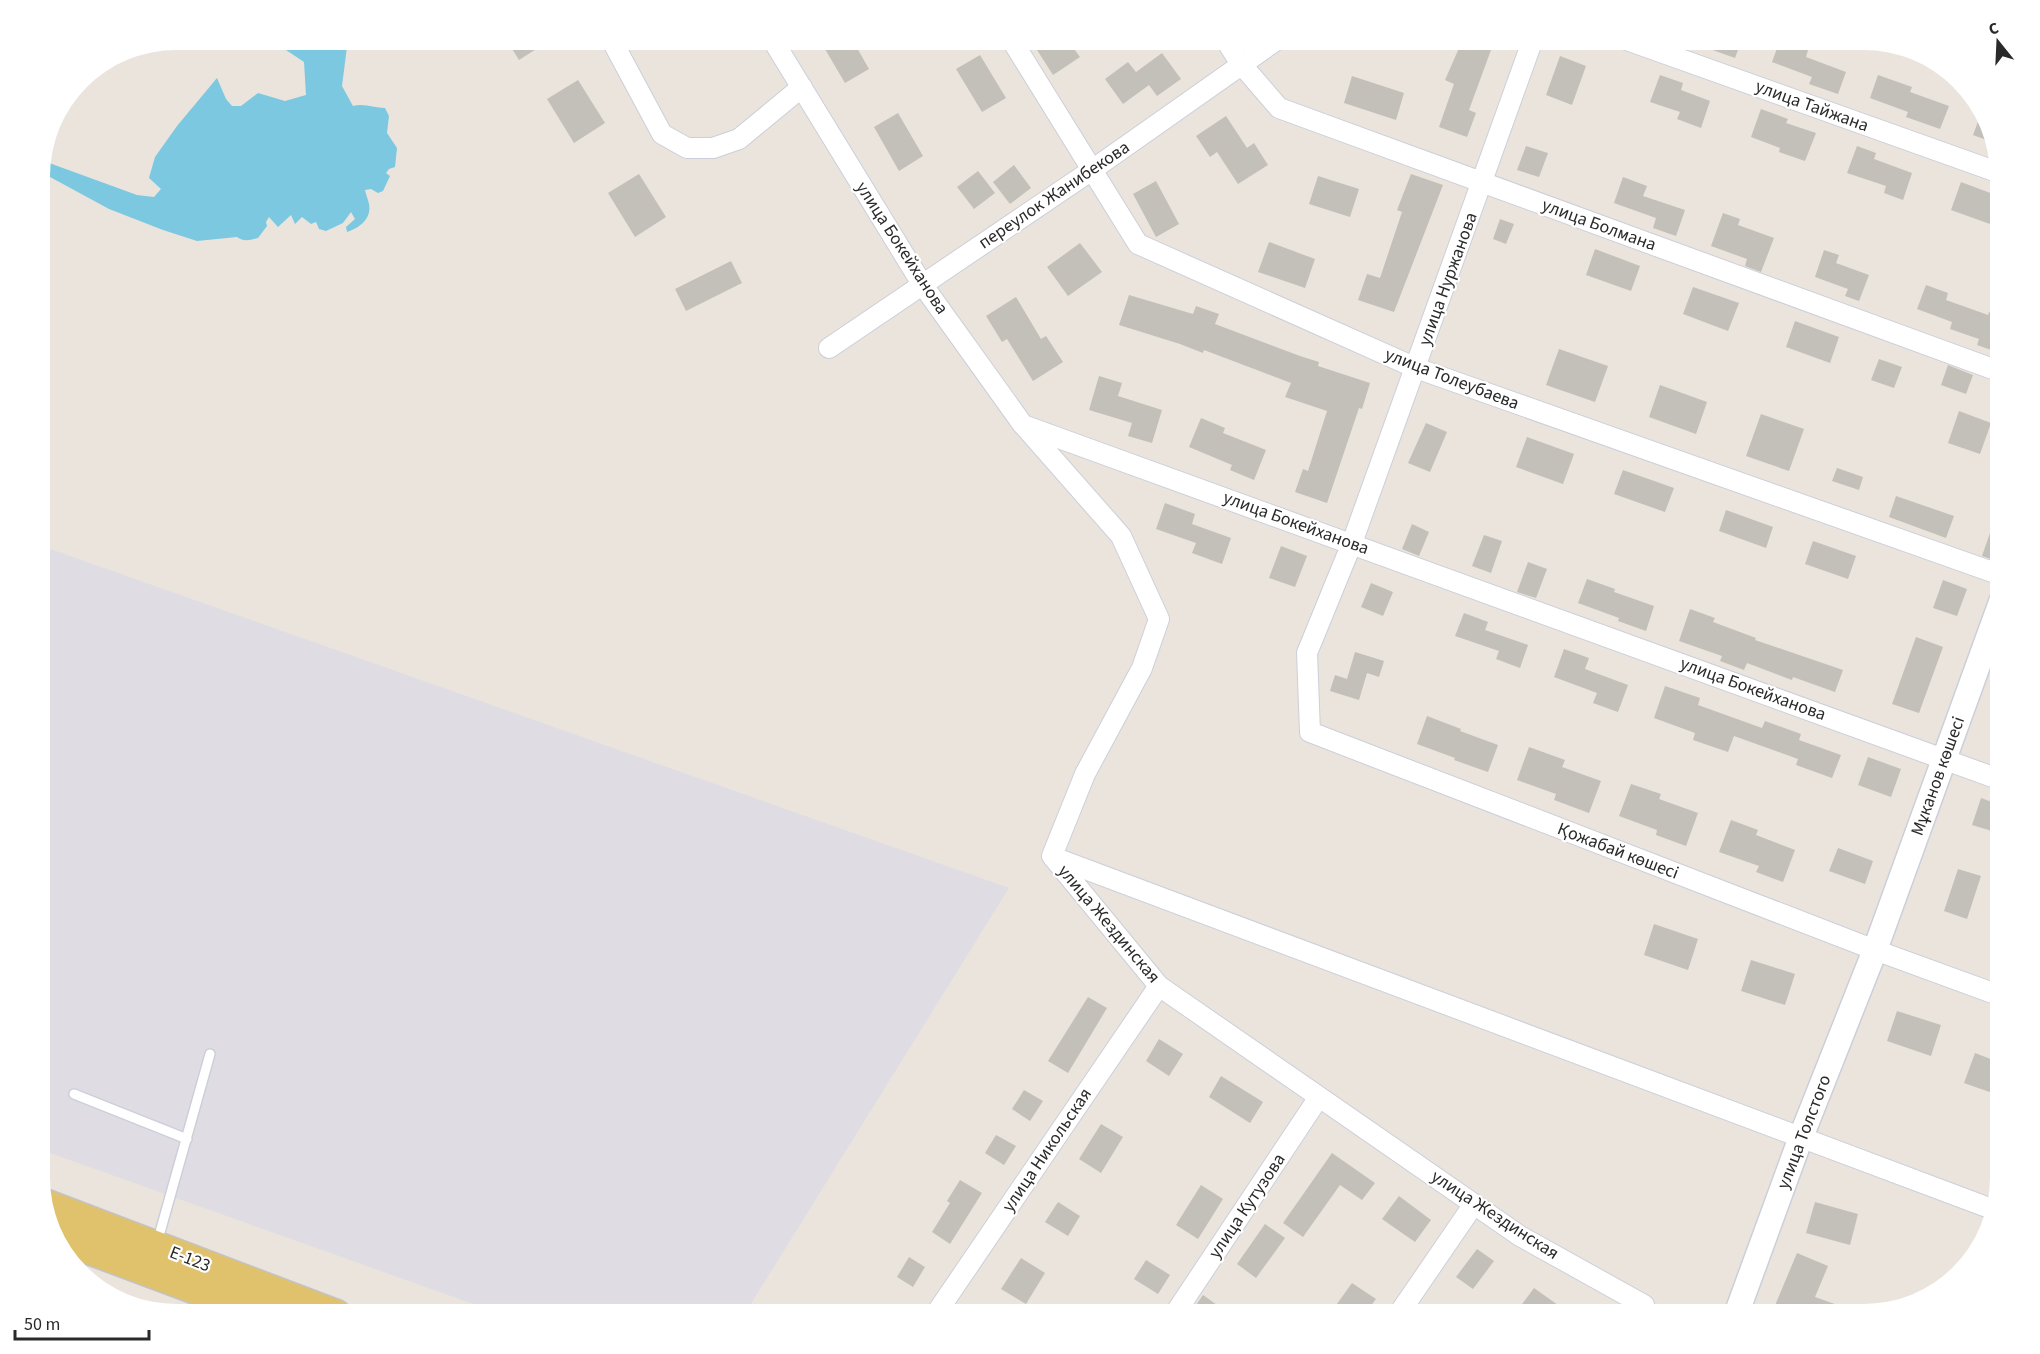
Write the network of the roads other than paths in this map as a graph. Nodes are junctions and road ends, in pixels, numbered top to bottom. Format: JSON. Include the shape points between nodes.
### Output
{"nodes":[{"id":1,"x":617,"y":50,"type":"edge"},
{"id":2,"x":779,"y":50,"type":"edge"},
{"id":3,"x":1018,"y":50,"type":"edge"},
{"id":4,"x":1233,"y":50,"type":"edge"},
{"id":5,"x":1262,"y":50,"type":"edge"},
{"id":6,"x":1529,"y":50,"type":"edge"},
{"id":7,"x":1655,"y":50,"type":"edge"},
{"id":8,"x":1241,"y":64,"type":"junction"},
{"id":9,"x":802,"y":87,"type":"junction"},
{"id":10,"x":1990,"y":169,"type":"edge"},
{"id":11,"x":1092,"y":170,"type":"junction"},
{"id":12,"x":1482,"y":183,"type":"junction"},
{"id":13,"x":922,"y":284,"type":"junction"},
{"id":14,"x":829,"y":348,"type":"dead end"},
{"id":15,"x":1416,"y":368,"type":"junction"},
{"id":16,"x":1990,"y":368,"type":"edge"},
{"id":17,"x":1023,"y":425,"type":"junction"},
{"id":18,"x":1352,"y":543,"type":"junction"},
{"id":19,"x":1990,"y":571,"type":"edge"},
{"id":20,"x":1990,"y":632,"type":"edge"},
{"id":21,"x":1307,"y":653,"type":"joint"},
{"id":22,"x":1944,"y":759,"type":"junction"},
{"id":23,"x":1990,"y":776,"type":"edge"},
{"id":24,"x":1052,"y":856,"type":"junction"},
{"id":25,"x":1875,"y":950,"type":"junction"},
{"id":26,"x":1159,"y":986,"type":"junction"},
{"id":27,"x":1990,"y":992,"type":"edge"},
{"id":28,"x":210,"y":1054,"type":"dead end"},
{"id":29,"x":74,"y":1094,"type":"dead end"},
{"id":30,"x":1319,"y":1097,"type":"junction"},
{"id":31,"x":1801,"y":1137,"type":"junction"},
{"id":32,"x":187,"y":1139,"type":"junction"},
{"id":33,"x":1473,"y":1203,"type":"junction"},
{"id":34,"x":53,"y":1207,"type":"edge"},
{"id":35,"x":1987,"y":1207,"type":"edge"},
{"id":36,"x":65,"y":1240,"type":"edge"},
{"id":37,"x":156,"y":1246,"type":"junction"},
{"id":38,"x":236,"y":1304,"type":"edge"},
{"id":39,"x":307,"y":1304,"type":"edge"},
{"id":40,"x":942,"y":1304,"type":"edge"},
{"id":41,"x":1181,"y":1304,"type":"edge"},
{"id":42,"x":1405,"y":1304,"type":"edge"},
{"id":43,"x":1631,"y":1304,"type":"edge"},
{"id":44,"x":1741,"y":1304,"type":"edge"}],
"edges":[{"from":1,"to":9,"type":"street","via":[[662,134],[687,148],[713,148],[739,139]]},
{"from":2,"to":9,"type":"street","name":"улица Бокейханова"},
{"from":3,"to":11,"type":"street","name":"улица Толеубаева"},
{"from":4,"to":8,"type":"street","name":"улица Болмана"},
{"from":5,"to":8,"type":"street","name":"переулок Жанибекова"},
{"from":6,"to":12,"type":"street","name":"улица Нуржанова"},
{"from":7,"to":10,"type":"street","name":"улица Тайжана"},
{"from":8,"to":11,"type":"street","name":"переулок Жанибекова"},
{"from":8,"to":12,"type":"street","name":"улица Болмана","via":[[1279,108]]},
{"from":9,"to":13,"type":"street","name":"улица Бокейханова"},
{"from":11,"to":13,"type":"street","name":"переулок Жанибекова"},
{"from":11,"to":15,"type":"street","name":"улица Толеубаева","via":[[1138,244]]},
{"from":12,"to":15,"type":"street","name":"улица Нуржанова"},
{"from":12,"to":16,"type":"street","name":"улица Болмана"},
{"from":13,"to":14,"type":"street","name":"переулок Жанибекова"},
{"from":13,"to":17,"type":"street","name":"улица Бокейханова"},
{"from":15,"to":18,"type":"street","name":"улица Нуржанова"},
{"from":15,"to":19,"type":"street","name":"улица Толеубаева"},
{"from":17,"to":18,"type":"street","name":"улица Бокейханова"},
{"from":17,"to":24,"type":"street","name":"улица Жездинская","via":[[1121,536],[1159,619],[1142,668],[1085,774]]},
{"from":18,"to":21,"type":"street","name":"улица Нуржанова"},
{"from":18,"to":22,"type":"street","name":"улица Бокейханова"},
{"from":20,"to":22,"type":"street","name":"Мұканов көшесі"},
{"from":21,"to":25,"type":"street","name":"Қожабай көшесі","via":[[1310,732]]},
{"from":22,"to":23,"type":"street","name":"улица Бокейханова"},
{"from":22,"to":25,"type":"street","name":"Мұканов көшесі"},
{"from":24,"to":26,"type":"street","name":"улица Жездинская"},
{"from":24,"to":31,"type":"street"},
{"from":25,"to":27,"type":"street","name":"Қожабай көшесі"},
{"from":25,"to":31,"type":"street","name":"улица Толстого"},
{"from":26,"to":30,"type":"street","name":"улица Жездинская"},
{"from":26,"to":40,"type":"street","name":"улица Никольская"},
{"from":28,"to":32,"type":"lane"},
{"from":29,"to":32,"type":"lane"},
{"from":30,"to":33,"type":"street","name":"улица Жездинская"},
{"from":30,"to":41,"type":"street","name":"улица Кутузова"},
{"from":31,"to":35,"type":"street"},
{"from":31,"to":44,"type":"street","name":"улица Толстого"},
{"from":32,"to":37,"type":"lane"},
{"from":33,"to":42,"type":"street"},
{"from":33,"to":43,"type":"street","name":"улица Жездинская"},
{"from":34,"to":37,"type":"main road","name":"Е-123"},
{"from":36,"to":38,"type":"main road","name":"Е-123"},
{"from":37,"to":39,"type":"main road","name":"Е-123"}]}
